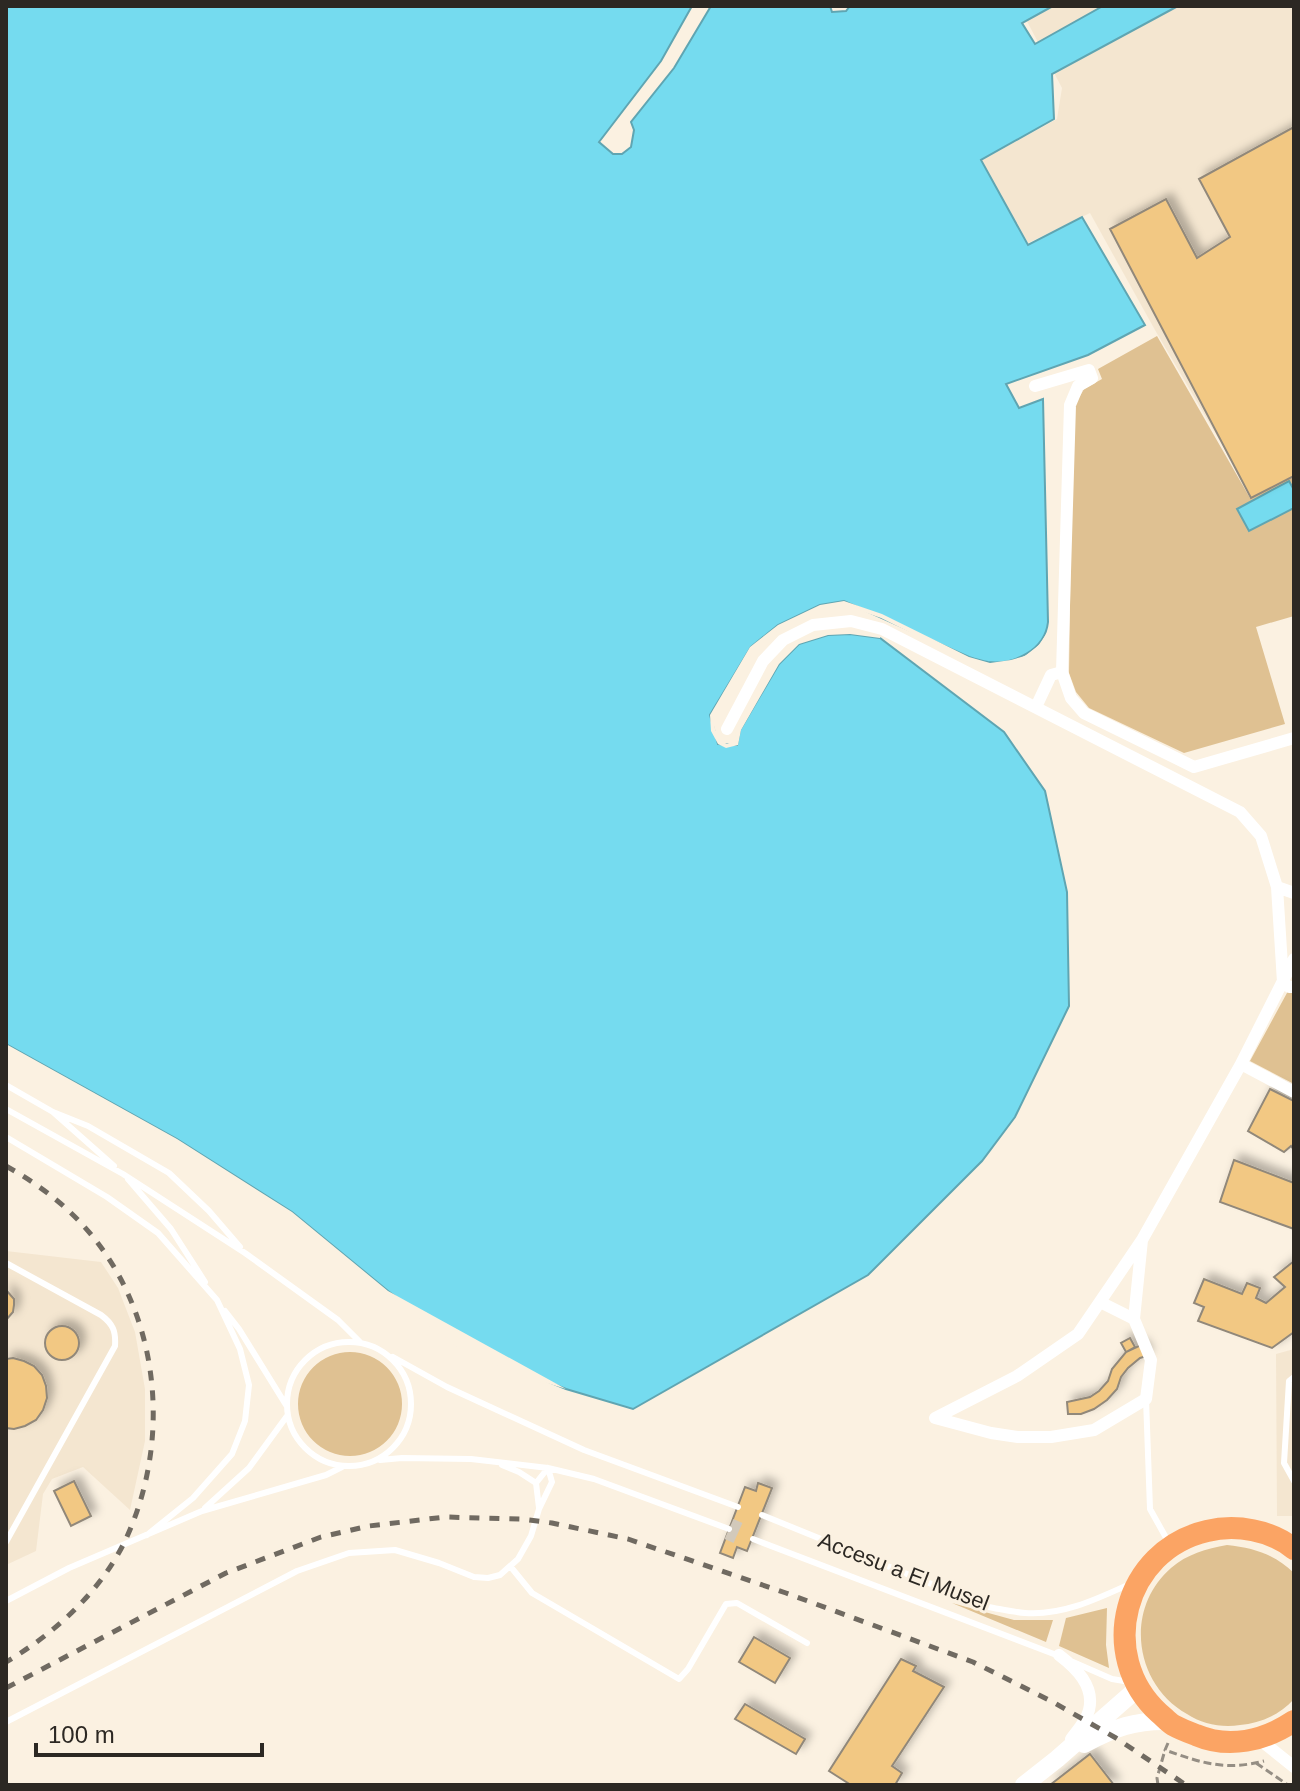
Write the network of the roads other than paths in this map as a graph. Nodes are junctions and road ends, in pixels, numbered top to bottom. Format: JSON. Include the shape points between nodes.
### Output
{"nodes":[{"id":1,"x":1035,"y":386,"type":"dead end"},
{"id":2,"x":1062,"y":672,"type":"junction"},
{"id":3,"x":1036,"y":707,"type":"junction"},
{"id":4,"x":727,"y":729,"type":"dead end"},
{"id":5,"x":1294,"y":738,"type":"edge"},
{"id":6,"x":1194,"y":767,"type":"junction"},
{"id":7,"x":1185,"y":784,"type":"junction"},
{"id":8,"x":1277,"y":887,"type":"junction"},
{"id":9,"x":1294,"y":893,"type":"edge"},
{"id":10,"x":1294,"y":959,"type":"edge"},
{"id":11,"x":1288,"y":985,"type":"edge"},
{"id":12,"x":1241,"y":1064,"type":"junction"},
{"id":13,"x":6,"y":1085,"type":"edge"},
{"id":14,"x":1294,"y":1092,"type":"edge"},
{"id":15,"x":6,"y":1109,"type":"edge"},
{"id":16,"x":53,"y":1112,"type":"junction"},
{"id":17,"x":6,"y":1137,"type":"edge"},
{"id":18,"x":123,"y":1174,"type":"junction"},
{"id":19,"x":1142,"y":1240,"type":"junction"},
{"id":20,"x":245,"y":1253,"type":"junction"},
{"id":21,"x":6,"y":1263,"type":"edge"},
{"id":22,"x":217,"y":1300,"type":"junction"},
{"id":23,"x":1100,"y":1302,"type":"junction"},
{"id":24,"x":1134,"y":1319,"type":"junction"},
{"id":25,"x":360,"y":1342,"type":"junction"},
{"id":26,"x":382,"y":1351,"type":"junction"},
{"id":27,"x":1294,"y":1377,"type":"edge"},
{"id":28,"x":1146,"y":1399,"type":"junction"},
{"id":29,"x":286,"y":1405,"type":"junction"},
{"id":30,"x":287,"y":1416,"type":"junction"},
{"id":31,"x":377,"y":1460,"type":"junction"},
{"id":32,"x":495,"y":1462,"type":"junction"},
{"id":33,"x":342,"y":1467,"type":"junction"},
{"id":34,"x":548,"y":1468,"type":"junction"},
{"id":35,"x":1294,"y":1481,"type":"edge"},
{"id":36,"x":536,"y":1483,"type":"junction"},
{"id":37,"x":738,"y":1507,"type":"dead end"},
{"id":38,"x":539,"y":1509,"type":"junction"},
{"id":39,"x":202,"y":1511,"type":"junction"},
{"id":40,"x":762,"y":1515,"type":"dead end"},
{"id":41,"x":729,"y":1529,"type":"tunnel mouth"},
{"id":42,"x":147,"y":1535,"type":"junction"},
{"id":43,"x":753,"y":1539,"type":"dead end"},
{"id":44,"x":6,"y":1542,"type":"edge"},
{"id":45,"x":1292,"y":1545,"type":"edge"},
{"id":46,"x":1171,"y":1546,"type":"junction"},
{"id":47,"x":510,"y":1566,"type":"junction"},
{"id":48,"x":1139,"y":1580,"type":"junction"},
{"id":49,"x":6,"y":1601,"type":"edge"},
{"id":50,"x":807,"y":1643,"type":"dead end"},
{"id":51,"x":1059,"y":1655,"type":"junction"},
{"id":52,"x":1137,"y":1686,"type":"junction"},
{"id":53,"x":1169,"y":1721,"type":"junction"},
{"id":54,"x":1294,"y":1721,"type":"edge"},
{"id":55,"x":6,"y":1722,"type":"edge"},
{"id":56,"x":1266,"y":1736,"type":"junction"},
{"id":57,"x":1057,"y":1759,"type":"junction"},
{"id":58,"x":1294,"y":1767,"type":"edge"},
{"id":59,"x":1024,"y":1785,"type":"edge"}],
"edges":[{"from":1,"to":2,"type":"street","via":[[1089,370],[1092,378],[1078,386],[1070,405]]},
{"from":2,"to":3,"type":"street","via":[[1051,675]]},
{"from":2,"to":6,"type":"street","via":[[1071,698],[1084,713]]},
{"from":3,"to":4,"type":"street","via":[[882,629],[851,621],[813,625],[783,640],[763,661]]},
{"from":3,"to":7,"type":"street"},
{"from":5,"to":6,"type":"street"},
{"from":6,"to":7,"type":"street"},
{"from":7,"to":8,"type":"street","via":[[1240,812],[1261,836]]},
{"from":8,"to":9,"type":"street"},
{"from":8,"to":11,"type":"street"},
{"from":10,"to":11,"type":"street"},
{"from":11,"to":12,"type":"street"},
{"from":12,"to":14,"type":"street"},
{"from":12,"to":19,"type":"street"},
{"from":13,"to":16,"type":"lane"},
{"from":15,"to":18,"type":"lane"},
{"from":16,"to":18,"type":"lane"},
{"from":16,"to":20,"type":"lane","via":[[169,1173]]},
{"from":17,"to":22,"type":"lane","via":[[158,1233]]},
{"from":18,"to":20,"type":"lane"},
{"from":18,"to":22,"type":"lane","via":[[171,1229]]},
{"from":19,"to":23,"type":"street"},
{"from":19,"to":24,"type":"street"},
{"from":20,"to":25,"type":"lane"},
{"from":21,"to":44,"type":"lane","via":[[101,1315],[116,1333],[115,1346]]},
{"from":22,"to":29,"type":"lane"},
{"from":22,"to":42,"type":"lane","via":[[240,1349],[249,1385],[245,1421],[223,1465]]},
{"from":23,"to":24,"type":"street"},
{"from":23,"to":28,"type":"street","via":[[1078,1334],[1017,1376],[935,1418],[991,1433],[1051,1437],[1094,1430]]},
{"from":24,"to":28,"type":"street","via":[[1151,1360]]},
{"from":25,"to":26,"type":"lane"},
{"from":25,"to":29,"type":"lane","via":[[318,1349],[300,1364]]},
{"from":26,"to":31,"type":"lane","via":[[408,1385],[411,1409],[394,1448]]},
{"from":26,"to":37,"type":"lane","via":[[584,1450]]},
{"from":27,"to":35,"type":"lane","via":[[1289,1381],[1284,1463]]},
{"from":28,"to":46,"type":"lane","via":[[1150,1509]]},
{"from":29,"to":30,"type":"lane"},
{"from":30,"to":33,"type":"lane","via":[[310,1453]]},
{"from":30,"to":39,"type":"lane","via":[[249,1468]]},
{"from":31,"to":32,"type":"lane"},
{"from":31,"to":33,"type":"lane"},
{"from":32,"to":34,"type":"lane"},
{"from":32,"to":36,"type":"lane"},
{"from":33,"to":39,"type":"lane"},
{"from":34,"to":36,"type":"lane"},
{"from":34,"to":38,"type":"lane","via":[[552,1482]]},
{"from":34,"to":41,"type":"lane","via":[[594,1479]]},
{"from":36,"to":38,"type":"lane"},
{"from":38,"to":47,"type":"lane","via":[[531,1536]]},
{"from":39,"to":42,"type":"lane"},
{"from":40,"to":48,"type":"lane","name":"Accesu a El Musel","via":[[988,1607],[1060,1611]]},
{"from":42,"to":49,"type":"lane"},
{"from":43,"to":51,"type":"lane"},
{"from":45,"to":46,"type":"highway","name":"Accesu a El Musel","via":[[1251,1529],[1219,1528]]},
{"from":46,"to":48,"type":"highway","name":"Accesu a El Musel"},
{"from":47,"to":50,"type":"lane","via":[[532,1593],[679,1679],[726,1604],[737,1603]]},
{"from":47,"to":55,"type":"lane","via":[[500,1575],[474,1577],[395,1550],[349,1553],[297,1571]]},
{"from":48,"to":52,"type":"highway","name":"Accesu a El Musel","via":[[1127,1610],[1124,1643]]},
{"from":51,"to":52,"type":"lane"},
{"from":51,"to":57,"type":"street","via":[[1078,1669],[1090,1693],[1089,1712]]},
{"from":52,"to":53,"type":"highway","name":"Accesu a El Musel"},
{"from":52,"to":57,"type":"street"},
{"from":53,"to":56,"type":"highway","name":"Accesu a El Musel","via":[[1209,1740],[1243,1742]]},
{"from":53,"to":57,"type":"street","via":[[1129,1724]]},
{"from":54,"to":56,"type":"highway","name":"Accesu a El Musel"},
{"from":56,"to":58,"type":"street"},
{"from":57,"to":59,"type":"street"}]}
